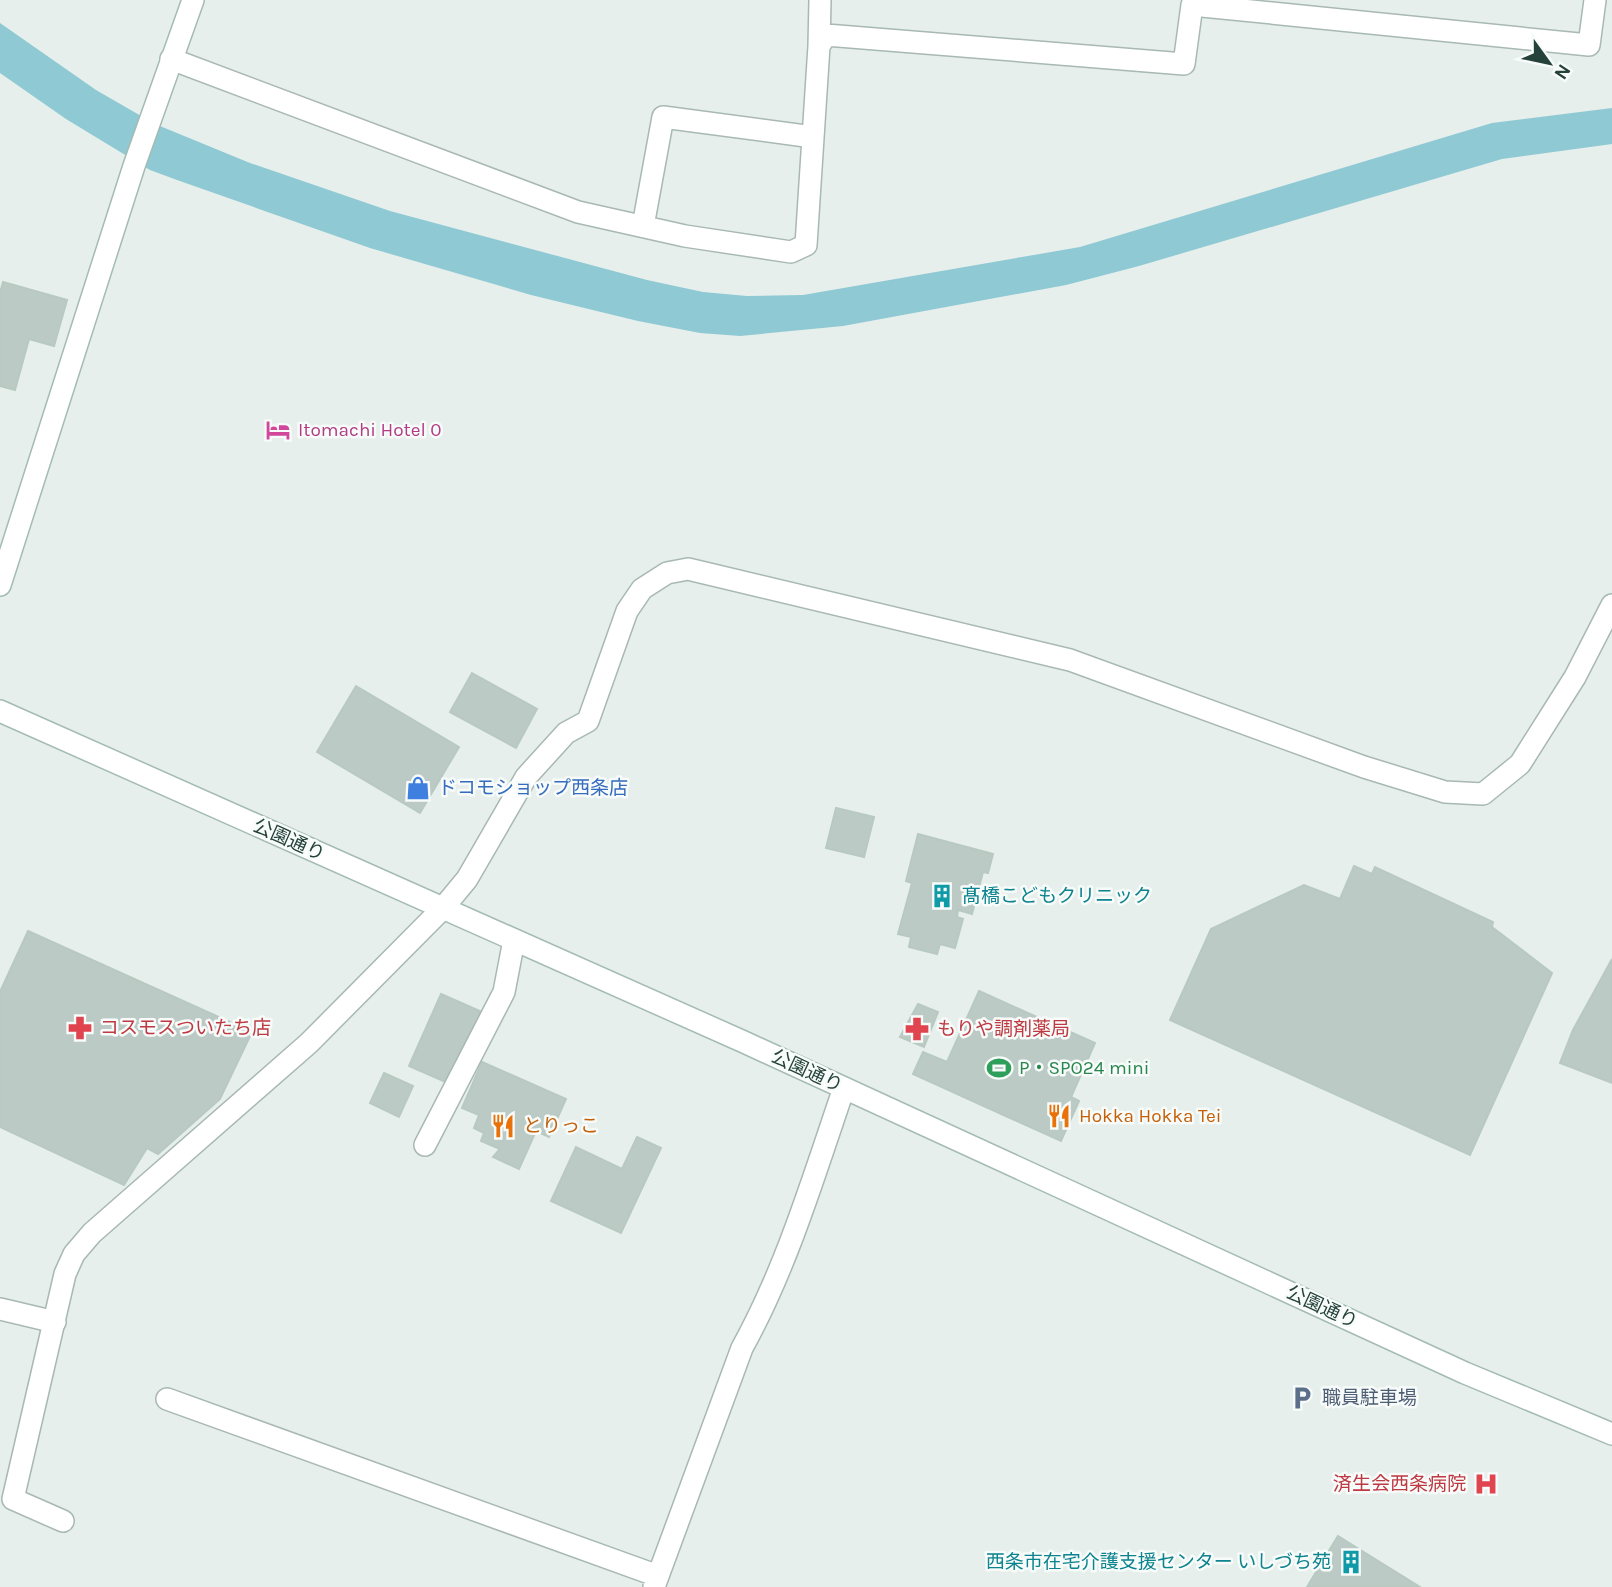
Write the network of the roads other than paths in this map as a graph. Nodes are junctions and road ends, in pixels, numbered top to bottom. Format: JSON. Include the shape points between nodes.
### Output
{"nodes":[{"id":1,"x":192,"y":0,"type":"edge"},
{"id":2,"x":820,"y":0,"type":"edge"},
{"id":3,"x":1595,"y":0,"type":"edge"},
{"id":4,"x":1192,"y":2,"type":"edge"},
{"id":5,"x":819,"y":46,"type":"junction"},
{"id":6,"x":172,"y":59,"type":"junction"},
{"id":7,"x":813,"y":137,"type":"junction"},
{"id":8,"x":643,"y":226,"type":"junction"},
{"id":9,"x":0,"y":585,"type":"edge"},
{"id":10,"x":1612,"y":605,"type":"edge"},
{"id":11,"x":0,"y":711,"type":"edge"},
{"id":12,"x":443,"y":908,"type":"junction"},
{"id":13,"x":514,"y":940,"type":"junction"},
{"id":14,"x":844,"y":1088,"type":"junction"},
{"id":15,"x":425,"y":1145,"type":"dead end"},
{"id":16,"x":0,"y":1309,"type":"edge"},
{"id":17,"x":54,"y":1322,"type":"junction"},
{"id":18,"x":167,"y":1399,"type":"dead end"},
{"id":19,"x":1612,"y":1434,"type":"edge"},
{"id":20,"x":63,"y":1521,"type":"dead end"},
{"id":21,"x":656,"y":1581,"type":"edge"}],
"edges":[{"from":1,"to":6,"type":"street"},
{"from":2,"to":5,"type":"street"},
{"from":3,"to":4,"type":"street","via":[[1590,44]]},
{"from":4,"to":5,"type":"street","via":[[1184,64],[826,35]]},
{"from":5,"to":7,"type":"street"},
{"from":6,"to":8,"type":"street","via":[[578,212]]},
{"from":6,"to":9,"type":"street"},
{"from":7,"to":8,"type":"street","via":[[663,117]]},
{"from":7,"to":8,"type":"street","via":[[806,245],[791,251]]},
{"from":10,"to":12,"type":"street","via":[[1575,677],[1521,764],[1483,794],[1444,792],[1364,767],[1070,660],[688,569],[667,573],[642,589],[627,611],[588,721],[566,733],[526,777],[467,879]]},
{"from":11,"to":12,"type":"street","name":"公園通り"},
{"from":12,"to":13,"type":"street","name":"公園通り"},
{"from":12,"to":17,"type":"street","via":[[309,1043],[92,1233],[65,1274]]},
{"from":13,"to":14,"type":"street","name":"公園通り"},
{"from":13,"to":15,"type":"street","via":[[504,992]]},
{"from":14,"to":19,"type":"street","name":"公園通り","via":[[1465,1373]]},
{"from":14,"to":21,"type":"street","via":[[792,1237],[742,1348]]},
{"from":16,"to":17,"type":"street"},
{"from":17,"to":20,"type":"street","via":[[13,1499]]},
{"from":18,"to":21,"type":"street"}]}
